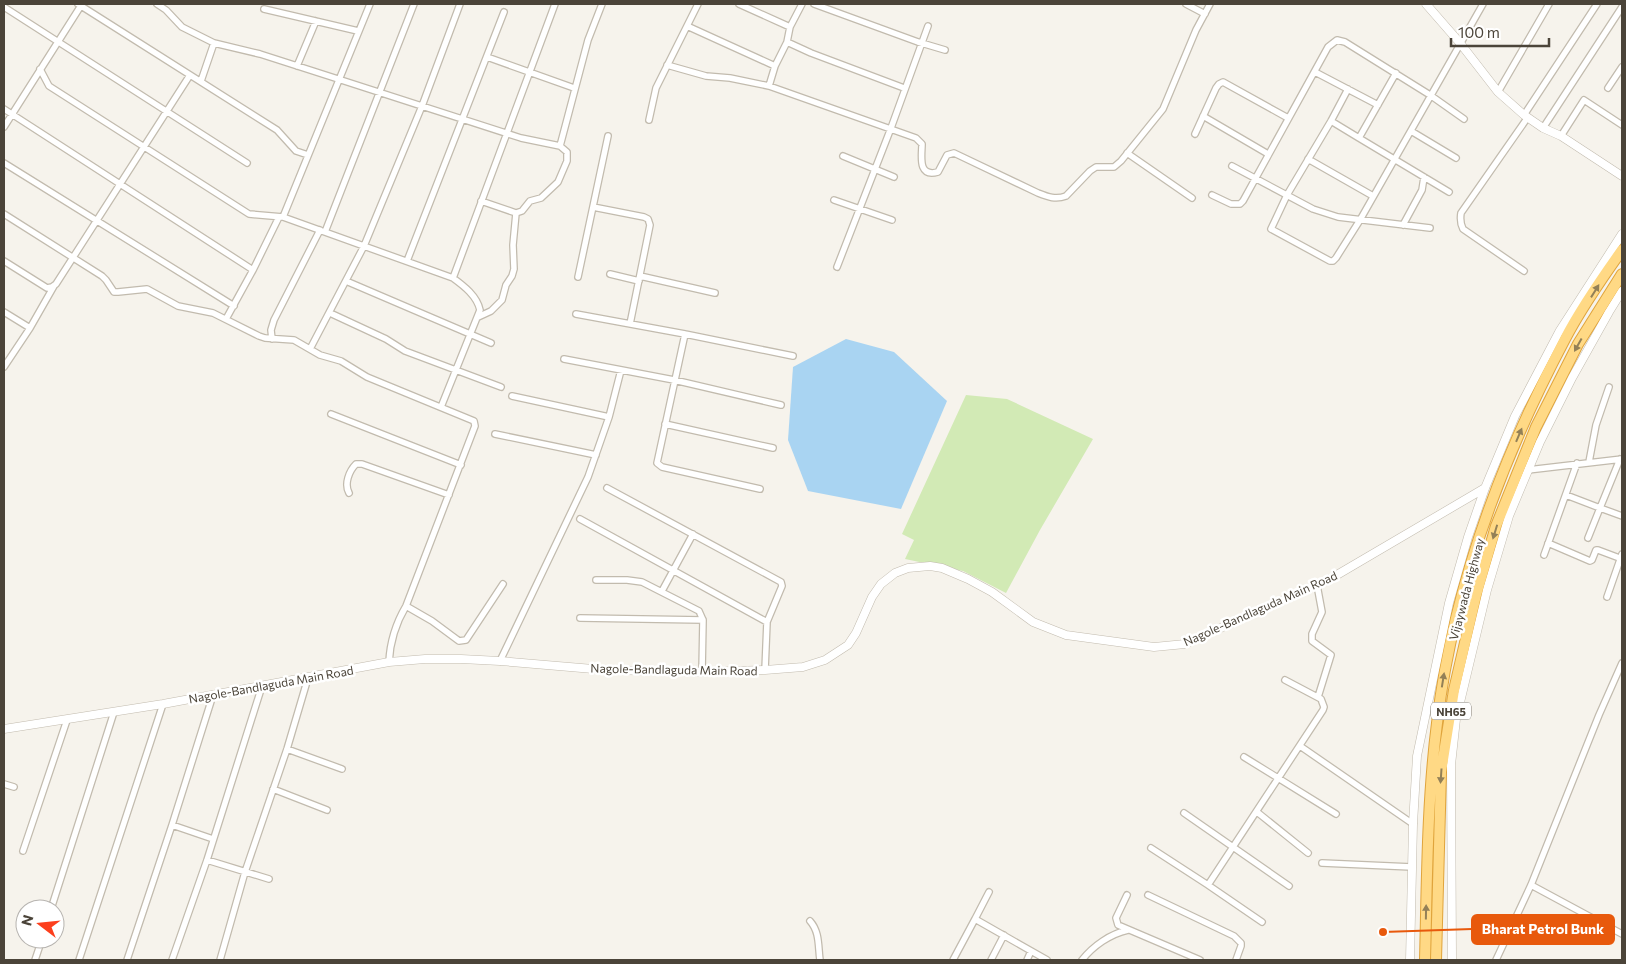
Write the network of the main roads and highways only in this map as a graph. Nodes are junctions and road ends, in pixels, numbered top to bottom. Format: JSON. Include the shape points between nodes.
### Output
{"nodes":[{"id":1,"x":1622,"y":250,"type":"edge"},
{"id":2,"x":1622,"y":274,"type":"edge"},
{"id":3,"x":1425,"y":960,"type":"edge"},
{"id":4,"x":1436,"y":960,"type":"edge"}],
"edges":[{"from":3,"to":1,"type":"highway","name":"Vijaywada Highway","number":"NH65","one_way":true,"via":[[1431,771],[1446,667],[1459,606],[1476,545],[1525,421],[1566,337]]},
{"from":2,"to":4,"type":"highway","name":"Vijaywada Highway","number":"NH65","one_way":true,"via":[[1578,344],[1536,427],[1496,526],[1476,595],[1454,690],[1441,772]]}]}
